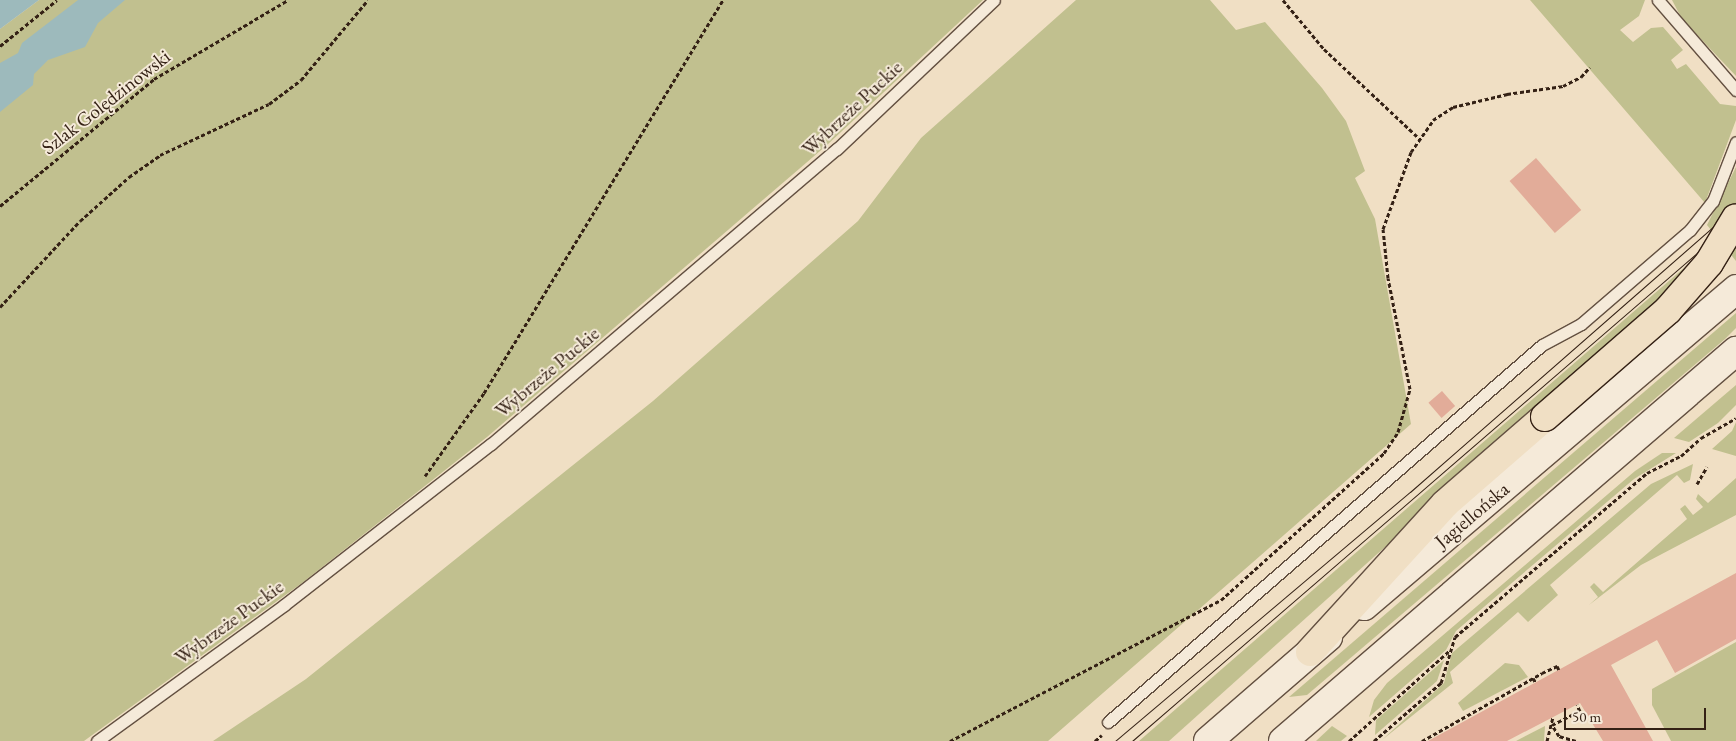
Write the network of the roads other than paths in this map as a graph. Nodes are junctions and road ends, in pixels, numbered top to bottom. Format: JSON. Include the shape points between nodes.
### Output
{"nodes":[{"id":1,"x":994,"y":0,"type":"edge"},
{"id":2,"x":1658,"y":0,"type":"edge"},
{"id":3,"x":1736,"y":90,"type":"edge"},
{"id":4,"x":1736,"y":142,"type":"edge"},
{"id":5,"x":1736,"y":218,"type":"edge"},
{"id":6,"x":1736,"y":289,"type":"edge"},
{"id":7,"x":1736,"y":351,"type":"edge"},
{"id":8,"x":1310,"y":652,"type":"junction"},
{"id":9,"x":1108,"y":722,"type":"dead end"},
{"id":10,"x":97,"y":741,"type":"edge"},
{"id":11,"x":1208,"y":741,"type":"edge"},
{"id":12,"x":1283,"y":741,"type":"edge"}],
"edges":[{"from":1,"to":10,"type":"lane","name":"Wybrzeże Puckie","via":[[837,149],[498,437],[284,605]]},
{"from":2,"to":3,"type":"lane"},
{"from":4,"to":9,"type":"lane","via":[[1713,201],[1690,230],[1581,324],[1542,345]]},
{"from":5,"to":8,"type":"highway","bridge":true,"via":[[1708,263],[1668,310],[1445,504]]},
{"from":6,"to":8,"type":"main road","name":"Jagiellońska"},
{"from":7,"to":12,"type":"main road"},
{"from":8,"to":11,"type":"main road","name":"Jagiellońska"}]}
